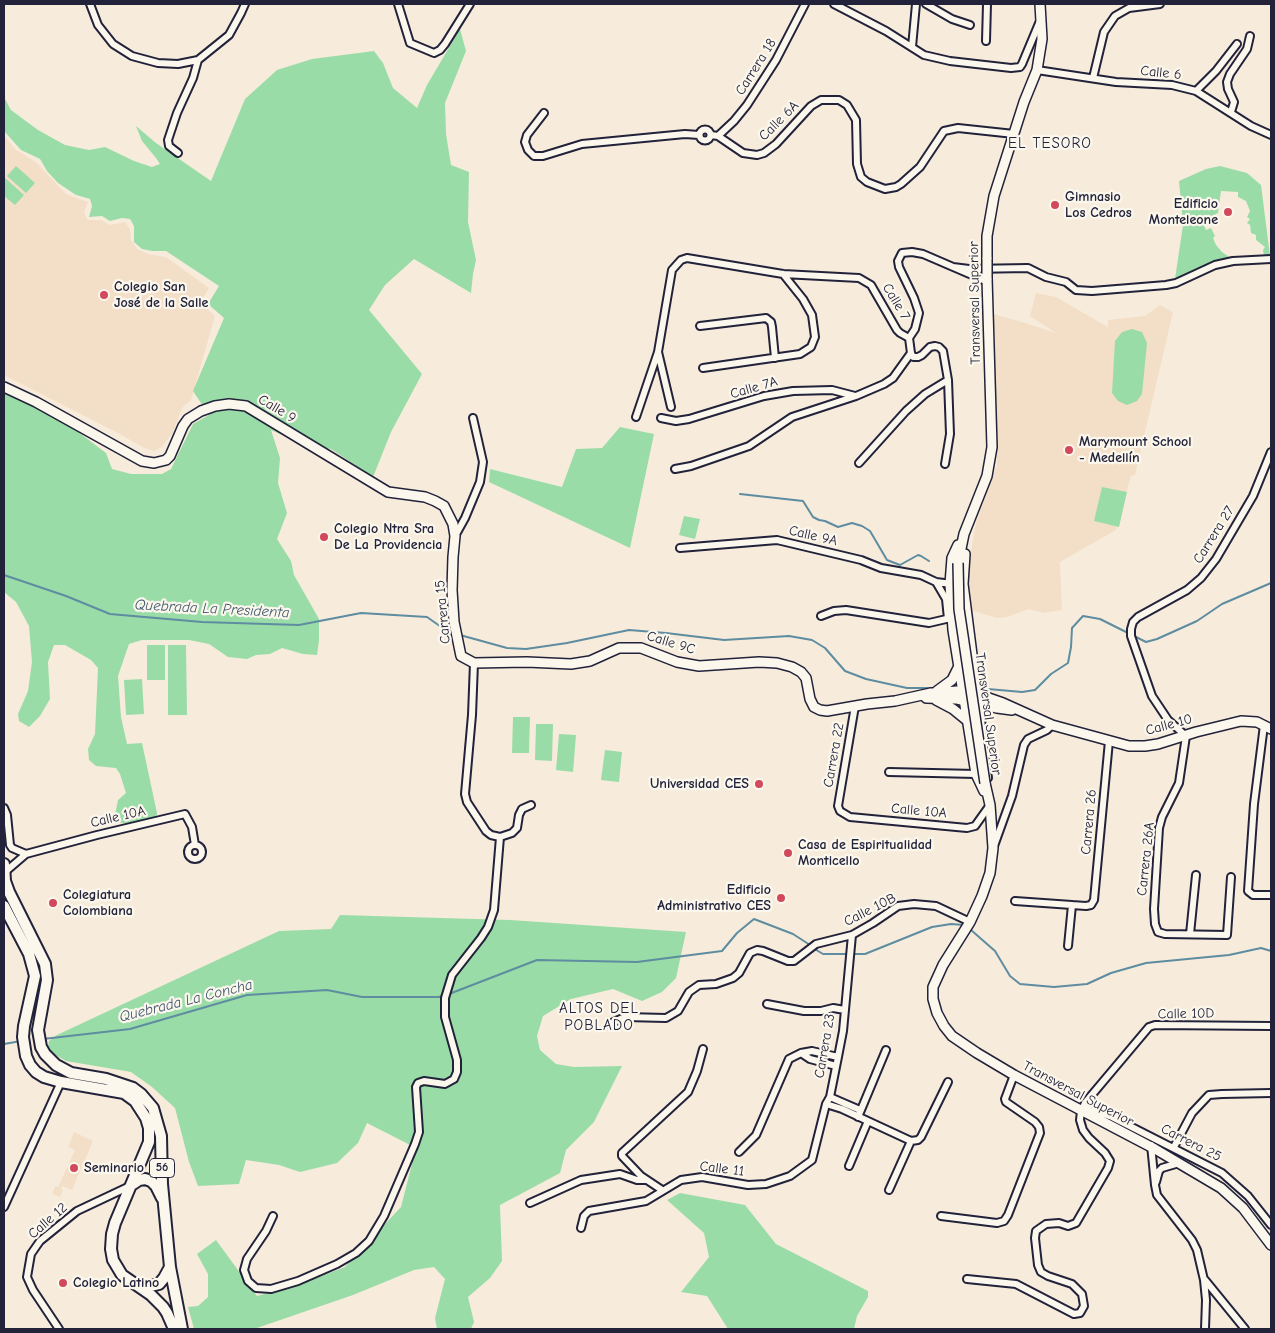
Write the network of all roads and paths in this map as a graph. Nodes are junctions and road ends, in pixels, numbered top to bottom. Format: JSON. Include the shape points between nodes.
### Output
{"nodes":[{"id":1,"x":90,"y":4,"type":"edge"},
{"id":2,"x":245,"y":4,"type":"edge"},
{"id":3,"x":398,"y":4,"type":"edge"},
{"id":4,"x":470,"y":4,"type":"edge"},
{"id":5,"x":805,"y":4,"type":"edge"},
{"id":6,"x":834,"y":4,"type":"edge"},
{"id":7,"x":916,"y":4,"type":"edge"},
{"id":8,"x":926,"y":4,"type":"edge"},
{"id":9,"x":987,"y":4,"type":"edge"},
{"id":10,"x":1040,"y":4,"type":"edge"},
{"id":11,"x":1160,"y":4,"type":"edge"},
{"id":12,"x":1136,"y":5,"type":"edge"},
{"id":13,"x":1042,"y":19,"type":"junction"},
{"id":14,"x":970,"y":24,"type":"dead end"},
{"id":15,"x":1250,"y":36,"type":"dead end"},
{"id":16,"x":986,"y":41,"type":"dead end"},
{"id":17,"x":1237,"y":44,"type":"dead end"},
{"id":18,"x":912,"y":47,"type":"junction"},
{"id":19,"x":1029,"y":47,"type":"junction"},
{"id":20,"x":1040,"y":48,"type":"junction"},
{"id":21,"x":198,"y":60,"type":"junction"},
{"id":22,"x":1037,"y":70,"type":"junction"},
{"id":23,"x":1093,"y":78,"type":"junction"},
{"id":24,"x":1196,"y":91,"type":"junction"},
{"id":25,"x":1231,"y":112,"type":"junction"},
{"id":26,"x":544,"y":113,"type":"dead end"},
{"id":27,"x":1014,"y":134,"type":"junction"},
{"id":28,"x":718,"y":136,"type":"junction"},
{"id":29,"x":1271,"y":136,"type":"edge"},
{"id":30,"x":178,"y":153,"type":"dead end"},
{"id":31,"x":1271,"y":258,"type":"edge"},
{"id":32,"x":953,"y":267,"type":"junction"},
{"id":33,"x":783,"y":274,"type":"junction"},
{"id":34,"x":988,"y":280,"type":"junction"},
{"id":35,"x":700,"y":326,"type":"dead end"},
{"id":36,"x":909,"y":338,"type":"junction"},
{"id":37,"x":658,"y":352,"type":"junction"},
{"id":38,"x":911,"y":353,"type":"junction"},
{"id":39,"x":775,"y":358,"type":"junction"},
{"id":40,"x":703,"y":368,"type":"dead end"},
{"id":41,"x":948,"y":380,"type":"junction"},
{"id":42,"x":4,"y":387,"type":"edge"},
{"id":43,"x":856,"y":396,"type":"junction"},
{"id":44,"x":671,"y":407,"type":"dead end"},
{"id":45,"x":636,"y":417,"type":"dead end"},
{"id":46,"x":473,"y":418,"type":"dead end"},
{"id":47,"x":661,"y":418,"type":"dead end"},
{"id":48,"x":1271,"y":452,"type":"edge"},
{"id":49,"x":860,"y":463,"type":"dead end"},
{"id":50,"x":945,"y":464,"type":"dead end"},
{"id":51,"x":675,"y":469,"type":"dead end"},
{"id":52,"x":964,"y":534,"type":"junction"},
{"id":53,"x":456,"y":536,"type":"junction"},
{"id":54,"x":680,"y":548,"type":"dead end"},
{"id":55,"x":936,"y":582,"type":"junction"},
{"id":56,"x":950,"y":584,"type":"junction"},
{"id":57,"x":963,"y":584,"type":"junction"},
{"id":58,"x":821,"y":616,"type":"dead end"},
{"id":59,"x":957,"y":618,"type":"junction"},
{"id":60,"x":474,"y":663,"type":"junction"},
{"id":61,"x":959,"y":665,"type":"junction"},
{"id":62,"x":976,"y":694,"type":"junction"},
{"id":63,"x":932,"y":695,"type":"junction"},
{"id":64,"x":964,"y":696,"type":"junction"},
{"id":65,"x":984,"y":705,"type":"junction"},
{"id":66,"x":855,"y":706,"type":"junction"},
{"id":67,"x":820,"y":710,"type":"joint"},
{"id":68,"x":1018,"y":710,"type":"junction"},
{"id":69,"x":969,"y":722,"type":"junction"},
{"id":70,"x":1052,"y":725,"type":"junction"},
{"id":71,"x":1268,"y":727,"type":"edge"},
{"id":72,"x":1186,"y":736,"type":"junction"},
{"id":73,"x":1109,"y":741,"type":"junction"},
{"id":74,"x":889,"y":772,"type":"dead end"},
{"id":75,"x":971,"y":774,"type":"junction"},
{"id":76,"x":987,"y":782,"type":"junction"},
{"id":77,"x":989,"y":803,"type":"junction"},
{"id":78,"x":531,"y":805,"type":"dead end"},
{"id":79,"x":4,"y":808,"type":"edge"},
{"id":80,"x":838,"y":809,"type":"joint"},
{"id":81,"x":500,"y":837,"type":"junction"},
{"id":82,"x":195,"y":845,"type":"dead end"},
{"id":83,"x":993,"y":848,"type":"junction"},
{"id":84,"x":26,"y":854,"type":"junction"},
{"id":85,"x":4,"y":868,"type":"edge"},
{"id":86,"x":1196,"y":874,"type":"dead end"},
{"id":87,"x":1231,"y":877,"type":"dead end"},
{"id":88,"x":1271,"y":896,"type":"edge"},
{"id":89,"x":1015,"y":901,"type":"dead end"},
{"id":90,"x":4,"y":906,"type":"edge"},
{"id":91,"x":1072,"y":906,"type":"junction"},
{"id":92,"x":968,"y":925,"type":"junction"},
{"id":93,"x":1190,"y":934,"type":"junction"},
{"id":94,"x":852,"y":935,"type":"junction"},
{"id":95,"x":1068,"y":946,"type":"dead end"},
{"id":96,"x":767,"y":1004,"type":"dead end"},
{"id":97,"x":845,"y":1010,"type":"junction"},
{"id":98,"x":609,"y":1024,"type":"dead end"},
{"id":99,"x":1271,"y":1026,"type":"edge"},
{"id":100,"x":703,"y":1049,"type":"dead end"},
{"id":101,"x":886,"y":1050,"type":"dead end"},
{"id":102,"x":801,"y":1053,"type":"junction"},
{"id":103,"x":838,"y":1057,"type":"junction"},
{"id":104,"x":836,"y":1066,"type":"junction"},
{"id":105,"x":1014,"y":1076,"type":"junction"},
{"id":106,"x":61,"y":1082,"type":"junction"},
{"id":107,"x":948,"y":1082,"type":"dead end"},
{"id":108,"x":1271,"y":1093,"type":"edge"},
{"id":109,"x":830,"y":1097,"type":"junction"},
{"id":110,"x":1085,"y":1102,"type":"junction"},
{"id":111,"x":826,"y":1104,"type":"junction"},
{"id":112,"x":1081,"y":1111,"type":"junction"},
{"id":113,"x":859,"y":1114,"type":"junction"},
{"id":114,"x":868,"y":1121,"type":"junction"},
{"id":115,"x":1147,"y":1134,"type":"junction"},
{"id":116,"x":911,"y":1141,"type":"junction"},
{"id":117,"x":1174,"y":1147,"type":"junction"},
{"id":118,"x":1152,"y":1148,"type":"junction"},
{"id":119,"x":738,"y":1152,"type":"dead end"},
{"id":120,"x":812,"y":1160,"type":"joint"},
{"id":121,"x":1179,"y":1163,"type":"junction"},
{"id":122,"x":849,"y":1166,"type":"dead end"},
{"id":123,"x":646,"y":1180,"type":"junction"},
{"id":124,"x":133,"y":1184,"type":"junction"},
{"id":125,"x":1155,"y":1185,"type":"junction"},
{"id":126,"x":662,"y":1190,"type":"junction"},
{"id":127,"x":889,"y":1190,"type":"dead end"},
{"id":128,"x":163,"y":1202,"type":"junction"},
{"id":129,"x":530,"y":1203,"type":"dead end"},
{"id":130,"x":4,"y":1207,"type":"edge"},
{"id":131,"x":273,"y":1216,"type":"dead end"},
{"id":132,"x":941,"y":1216,"type":"dead end"},
{"id":133,"x":1271,"y":1225,"type":"edge"},
{"id":134,"x":582,"y":1228,"type":"dead end"},
{"id":135,"x":1271,"y":1245,"type":"edge"},
{"id":136,"x":170,"y":1267,"type":"junction"},
{"id":137,"x":968,"y":1279,"type":"dead end"},
{"id":138,"x":1204,"y":1280,"type":"junction"},
{"id":139,"x":130,"y":1282,"type":"junction"},
{"id":140,"x":59,"y":1329,"type":"edge"},
{"id":141,"x":174,"y":1329,"type":"edge"},
{"id":142,"x":182,"y":1329,"type":"edge"},
{"id":143,"x":1205,"y":1329,"type":"edge"},
{"id":144,"x":1245,"y":1329,"type":"edge"}],
"edges":[{"from":1,"to":21,"type":"street","via":[[98,25],[113,44],[132,56],[158,63]]},
{"from":2,"to":21,"type":"street","via":[[229,35]]},
{"from":3,"to":4,"type":"street","via":[[410,43],[434,53],[445,44]]},
{"from":5,"to":28,"type":"street","name":"Carrera 18","via":[[776,60],[747,105]]},
{"from":6,"to":18,"type":"street"},
{"from":7,"to":18,"type":"street"},
{"from":8,"to":14,"type":"street","via":[[952,19]]},
{"from":9,"to":16,"type":"street"},
{"from":10,"to":13,"type":"main road","name":"Transversal Superior"},
{"from":11,"to":12,"type":"street"},
{"from":12,"to":23,"type":"street","via":[[1115,16],[1104,32]]},
{"from":13,"to":19,"type":"street"},
{"from":13,"to":20,"type":"main road","name":"Transversal Superior"},
{"from":15,"to":25,"type":"street","via":[[1247,48],[1227,82],[1234,102]]},
{"from":17,"to":24,"type":"street"},
{"from":18,"to":19,"type":"street","via":[[936,59],[1015,68],[1022,64]]},
{"from":19,"to":20,"type":"street","via":[[1034,44]]},
{"from":20,"to":22,"type":"main road","name":"Transversal Superior"},
{"from":21,"to":30,"type":"street","via":[[168,140],[169,146]]},
{"from":22,"to":23,"type":"street","name":"Calle 6"},
{"from":22,"to":27,"type":"main road","name":"Transversal Superior"},
{"from":23,"to":24,"type":"street","name":"Calle 6","via":[[1172,85]]},
{"from":24,"to":25,"type":"street","name":"Calle 6"},
{"from":25,"to":29,"type":"street","name":"Calle 6"},
{"from":26,"to":28,"type":"street","name":"Calle 6A","via":[[527,134],[525,142],[534,156],[582,144],[685,134],[699,135],[705,141],[711,135]]},
{"from":27,"to":28,"type":"street","name":"Calle 6A","via":[[958,128],[944,131],[920,167],[901,184],[884,189],[861,177],[856,120],[847,105],[839,100],[821,100],[811,106],[764,153],[743,153]]},
{"from":27,"to":34,"type":"main road","name":"Transversal Superior","bridge":true,"via":[[994,196],[987,236]]},
{"from":31,"to":32,"type":"street","name":"Calle 7","via":[[1215,265],[1176,283],[1080,291],[1028,268]]},
{"from":32,"to":34,"type":"street","name":"Calle 7"},
{"from":32,"to":36,"type":"street","name":"Calle 7","via":[[923,254],[905,252],[900,255],[899,267],[919,313],[915,330]]},
{"from":33,"to":36,"type":"street","name":"Calle 7","via":[[867,281],[897,330]]},
{"from":33,"to":37,"type":"street","name":"Calle 7","via":[[687,258],[681,260],[672,270]]},
{"from":33,"to":39,"type":"street","via":[[808,307],[815,337],[807,352]]},
{"from":34,"to":52,"type":"main road","name":"Transversal Superior","via":[[992,447],[983,489]]},
{"from":35,"to":39,"type":"street","via":[[766,318],[771,322]]},
{"from":36,"to":38,"type":"street"},
{"from":37,"to":44,"type":"street"},
{"from":37,"to":45,"type":"street"},
{"from":38,"to":41,"type":"street","via":[[918,357],[930,347],[939,347],[945,358]]},
{"from":38,"to":43,"type":"street","via":[[893,378]]},
{"from":39,"to":40,"type":"street"},
{"from":41,"to":49,"type":"street","via":[[906,411]]},
{"from":41,"to":50,"type":"street","via":[[950,434]]},
{"from":42,"to":53,"type":"main road","name":"Calle 9","via":[[142,460],[154,463],[170,456],[188,419],[215,406],[246,406],[388,492],[425,497],[444,506]]},
{"from":43,"to":47,"type":"street","name":"Calle 7A","via":[[832,390],[793,391],[764,396],[689,419]]},
{"from":43,"to":51,"type":"street","via":[[792,418],[749,446]]},
{"from":46,"to":53,"type":"street","name":"Carrera 15","via":[[483,462],[480,482]]},
{"from":48,"to":72,"type":"street","name":"Carrera 27","via":[[1253,496],[1201,578],[1134,622],[1131,633],[1152,696],[1168,720]]},
{"from":52,"to":56,"type":"main road","via":[[952,558]]},
{"from":52,"to":57,"type":"main road"},
{"from":52,"to":76,"type":"main road","name":"Transversal Superior","bridge":true,"via":[[958,563],[959,609]]},
{"from":53,"to":60,"type":"main road","name":"Carrera 15","via":[[452,590],[454,622],[461,656]]},
{"from":54,"to":55,"type":"street","name":"Calle 9A","via":[[777,540],[861,560],[881,568],[921,575]]},
{"from":55,"to":56,"type":"street","name":"Calle 9A"},
{"from":55,"to":59,"type":"street"},
{"from":56,"to":57,"type":"street","name":"Calle 9A"},
{"from":56,"to":59,"type":"main road"},
{"from":57,"to":59,"type":"main road"},
{"from":58,"to":59,"type":"street","via":[[846,610],[929,623]]},
{"from":59,"to":61,"type":"main road","via":[[953,630]]},
{"from":59,"to":62,"type":"main road","via":[[969,638]]},
{"from":60,"to":67,"type":"main road","name":"Calle 9C","via":[[571,664],[630,647],[686,664],[776,663],[801,672],[806,678],[810,699]]},
{"from":60,"to":81,"type":"street","via":[[465,794],[486,831]]},
{"from":61,"to":63,"type":"main road","via":[[952,680]]},
{"from":61,"to":64,"type":"main road"},
{"from":62,"to":64,"type":"main road","name":"Calle 10"},
{"from":62,"to":68,"type":"main road","name":"Calle 10"},
{"from":63,"to":64,"type":"main road","name":"Calle 10"},
{"from":63,"to":66,"type":"main road","name":"Calle 10"},
{"from":63,"to":69,"type":"main road"},
{"from":64,"to":65,"type":"main road","name":"Calle 10"},
{"from":64,"to":69,"type":"main road"},
{"from":65,"to":68,"type":"main road","name":"Calle 10"},
{"from":65,"to":76,"type":"street","via":[[981,719]]},
{"from":66,"to":67,"type":"main road","name":"Calle 10"},
{"from":66,"to":80,"type":"street","name":"Carrera 22"},
{"from":68,"to":70,"type":"main road","name":"Calle 10"},
{"from":69,"to":75,"type":"main road","via":[[974,760]]},
{"from":70,"to":73,"type":"main road","name":"Calle 10"},
{"from":70,"to":83,"type":"street","via":[[1028,739],[1024,745],[1012,796]]},
{"from":71,"to":72,"type":"main road","name":"Calle 10","via":[[1241,721]]},
{"from":71,"to":88,"type":"street","via":[[1254,804],[1248,891],[1253,895]]},
{"from":72,"to":73,"type":"main road","name":"Calle 10","via":[[1145,746]]},
{"from":72,"to":93,"type":"street","name":"Carrera 26A","via":[[1178,783],[1159,828],[1154,924],[1158,932]]},
{"from":73,"to":91,"type":"street","name":"Carrera 26","via":[[1094,900],[1092,905]]},
{"from":74,"to":75,"type":"street"},
{"from":75,"to":77,"type":"main road"},
{"from":76,"to":77,"type":"main road","name":"Transversal Superior"},
{"from":77,"to":80,"type":"street","name":"Calle 10A","via":[[975,826],[967,828],[850,817]]},
{"from":77,"to":83,"type":"main road","name":"Transversal Superior"},
{"from":78,"to":81,"type":"street","via":[[522,809],[517,828]]},
{"from":79,"to":84,"type":"street","via":[[10,845]]},
{"from":81,"to":131,"type":"street","via":[[494,910],[488,927],[452,975],[444,998],[457,1072],[454,1079],[445,1084],[424,1081],[416,1087],[419,1132],[384,1216],[369,1242],[337,1264],[298,1280],[271,1289],[256,1288],[248,1281],[244,1270]]},
{"from":82,"to":84,"type":"street","name":"Calle 10A","via":[[192,827],[185,814]]},
{"from":83,"to":92,"type":"main road","name":"Transversal Superior","via":[[990,873]]},
{"from":84,"to":85,"type":"street","name":"Calle 10A"},
{"from":85,"to":128,"type":"main road","number":"56","via":[[9,892],[45,964],[47,980],[38,1030],[41,1047],[51,1061],[63,1069],[132,1088],[154,1108],[161,1136]]},
{"from":86,"to":93,"type":"street"},
{"from":87,"to":93,"type":"street","via":[[1227,935]]},
{"from":89,"to":91,"type":"street"},
{"from":90,"to":106,"type":"main road","number":"56","via":[[29,954],[35,976],[24,1026],[24,1048],[36,1072]]},
{"from":91,"to":95,"type":"street"},
{"from":92,"to":94,"type":"street","name":"Calle 10B","via":[[936,906],[914,904],[898,906]]},
{"from":92,"to":105,"type":"main road","name":"Transversal Superior","via":[[943,964],[933,987],[937,1013],[952,1036]]},
{"from":94,"to":97,"type":"street","name":"Carrera 23"},
{"from":94,"to":98,"type":"street","name":"Calle 10B","via":[[816,944],[794,961],[757,950],[750,953],[739,973],[732,978],[699,986],[689,992],[672,1015],[666,1018],[625,1017]]},
{"from":96,"to":97,"type":"street","via":[[804,1011]]},
{"from":97,"to":103,"type":"street","name":"Carrera 23"},
{"from":99,"to":110,"type":"street","name":"Calle 10D","via":[[1149,1027]]},
{"from":100,"to":123,"type":"street","via":[[688,1092],[622,1153]]},
{"from":101,"to":113,"type":"street"},
{"from":102,"to":103,"type":"street","via":[[812,1051]]},
{"from":102,"to":104,"type":"street"},
{"from":102,"to":119,"type":"street","via":[[789,1059],[756,1135]]},
{"from":103,"to":104,"type":"street","name":"Carrera 23"},
{"from":104,"to":109,"type":"street","name":"Carrera 23"},
{"from":105,"to":112,"type":"main road","name":"Transversal Superior"},
{"from":105,"to":132,"type":"street","via":[[1006,1102],[1035,1122],[1040,1133],[1008,1215],[997,1223]]},
{"from":106,"to":124,"type":"main road","number":"56","via":[[124,1093],[140,1108],[150,1142]]},
{"from":106,"to":130,"type":"street"},
{"from":107,"to":116,"type":"street","via":[[921,1137]]},
{"from":108,"to":117,"type":"street","via":[[1209,1095],[1192,1113]]},
{"from":109,"to":111,"type":"street","name":"Carrera 23"},
{"from":109,"to":113,"type":"street"},
{"from":110,"to":112,"type":"street","name":"Calle 10D"},
{"from":110,"to":115,"type":"street","name":"Carrera 25","via":[[1090,1110]]},
{"from":111,"to":113,"type":"street"},
{"from":111,"to":120,"type":"street","name":"Carrera 23"},
{"from":112,"to":118,"type":"main road","name":"Transversal Superior"},
{"from":112,"to":137,"type":"street","via":[[1083,1130],[1110,1160],[1108,1168],[1076,1223],[1068,1226],[1059,1222],[1046,1224],[1036,1231],[1035,1238],[1041,1272],[1072,1284],[1082,1294],[1084,1306],[1080,1313],[1074,1314],[1016,1284]]},
{"from":113,"to":114,"type":"street"},
{"from":114,"to":116,"type":"street"},
{"from":114,"to":122,"type":"street"},
{"from":115,"to":117,"type":"street","name":"Carrera 25"},
{"from":115,"to":118,"type":"street"},
{"from":116,"to":127,"type":"street"},
{"from":117,"to":133,"type":"street","name":"Carrera 25","via":[[1222,1173],[1248,1196]]},
{"from":118,"to":121,"type":"main road","name":"Transversal Superior"},
{"from":118,"to":125,"type":"street"},
{"from":120,"to":126,"type":"street","name":"Calle 11","via":[[790,1176],[766,1184],[692,1177]]},
{"from":121,"to":125,"type":"street","via":[[1162,1168]]},
{"from":121,"to":135,"type":"main road","name":"Transversal Superior","via":[[1221,1188],[1243,1208]]},
{"from":123,"to":126,"type":"street"},
{"from":123,"to":129,"type":"street","via":[[620,1174],[581,1180]]},
{"from":124,"to":128,"type":"main road","via":[[145,1179],[151,1182]]},
{"from":124,"to":139,"type":"main road","number":"56","via":[[115,1223],[111,1241],[113,1260]]},
{"from":124,"to":140,"type":"street","name":"Calle 12","via":[[77,1211],[40,1241],[31,1254],[27,1277]]},
{"from":125,"to":138,"type":"street","via":[[1157,1195],[1192,1240]]},
{"from":126,"to":134,"type":"street","name":"Calle 11","via":[[638,1204],[589,1211],[584,1216]]},
{"from":128,"to":136,"type":"main road","number":"56"},
{"from":136,"to":139,"type":"main road","via":[[159,1284],[141,1286]]},
{"from":136,"to":142,"type":"main road","number":"56"},
{"from":138,"to":143,"type":"street"},
{"from":138,"to":144,"type":"street"},
{"from":139,"to":141,"type":"main road","number":"56","via":[[163,1307]]}]}
